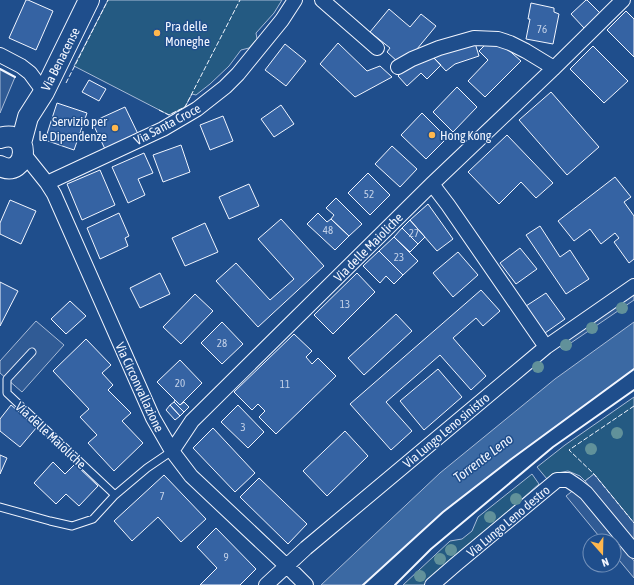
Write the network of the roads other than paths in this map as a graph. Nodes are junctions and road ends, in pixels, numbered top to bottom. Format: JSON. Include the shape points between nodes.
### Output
{"nodes":[{"id":1,"x":89,"y":0,"type":"edge"},
{"id":2,"x":295,"y":0,"type":"edge"},
{"id":3,"x":322,"y":0,"type":"edge"},
{"id":4,"x":623,"y":0,"type":"edge"},
{"id":5,"x":377,"y":48,"type":"dead end"},
{"id":6,"x":0,"y":55,"type":"edge"},
{"id":7,"x":398,"y":66,"type":"dead end"},
{"id":8,"x":554,"y":68,"type":"junction"},
{"id":9,"x":44,"y":92,"type":"junction"},
{"id":10,"x":9,"y":156,"type":"edge"},
{"id":11,"x":44,"y":179,"type":"junction"},
{"id":12,"x":432,"y":184,"type":"junction"},
{"id":13,"x":634,"y":286,"type":"edge"},
{"id":14,"x":546,"y":347,"type":"junction"},
{"id":15,"x":32,"y":352,"type":"dead end"},
{"id":16,"x":172,"y":451,"type":"junction"},
{"id":17,"x":115,"y":495,"type":"junction"},
{"id":18,"x":0,"y":507,"type":"edge"},
{"id":19,"x":634,"y":551,"type":"edge"},
{"id":20,"x":286,"y":566,"type":"junction"},
{"id":21,"x":303,"y":582,"type":"edge"},
{"id":22,"x":266,"y":585,"type":"edge"},
{"id":23,"x":432,"y":585,"type":"edge"}],
"edges":[{"from":1,"to":9,"type":"main road","name":"Via Benacense"},
{"from":2,"to":11,"type":"street","name":"Via Santa Croce","via":[[238,74],[197,109],[163,129]]},
{"from":3,"to":5,"type":"street"},
{"from":4,"to":8,"type":"street","name":"Via delle Maioliche"},
{"from":6,"to":9,"type":"street","via":[[30,73]]},
{"from":7,"to":8,"type":"street","via":[[439,48],[474,38],[498,39],[510,43]]},
{"from":8,"to":12,"type":"street","name":"Via delle Maioliche"},
{"from":9,"to":10,"type":"main road","name":"Via Benacense","via":[[28,117]]},
{"from":10,"to":11,"type":"street"},
{"from":11,"to":16,"type":"street","name":"Via Circonvallazione","via":[[54,194],[153,418]]},
{"from":12,"to":14,"type":"street"},
{"from":12,"to":16,"type":"street","name":"Via delle Maioliche","via":[[192,421]]},
{"from":13,"to":14,"type":"street","name":"Via Lungo Leno sinistro"},
{"from":14,"to":20,"type":"street","name":"Via Lungo Leno sinistro"},
{"from":15,"to":17,"type":"lane","name":"Via delle Maioliche","via":[[8,379],[7,393]]},
{"from":16,"to":17,"type":"lane","name":"Via delle Maioliche"},
{"from":16,"to":20,"type":"street","name":"Via Circonvallazione","via":[[191,476]]},
{"from":17,"to":18,"type":"lane","name":"Via delle Maioliche","via":[[93,519],[72,526]]},
{"from":19,"to":23,"type":"street","name":"Via Lungo Leno destro","via":[[586,493],[568,480],[557,480]]},
{"from":20,"to":21,"type":"street","name":"Via Circonvallazione"},
{"from":20,"to":22,"type":"street","name":"Via Lungo Leno sinistro"}]}
